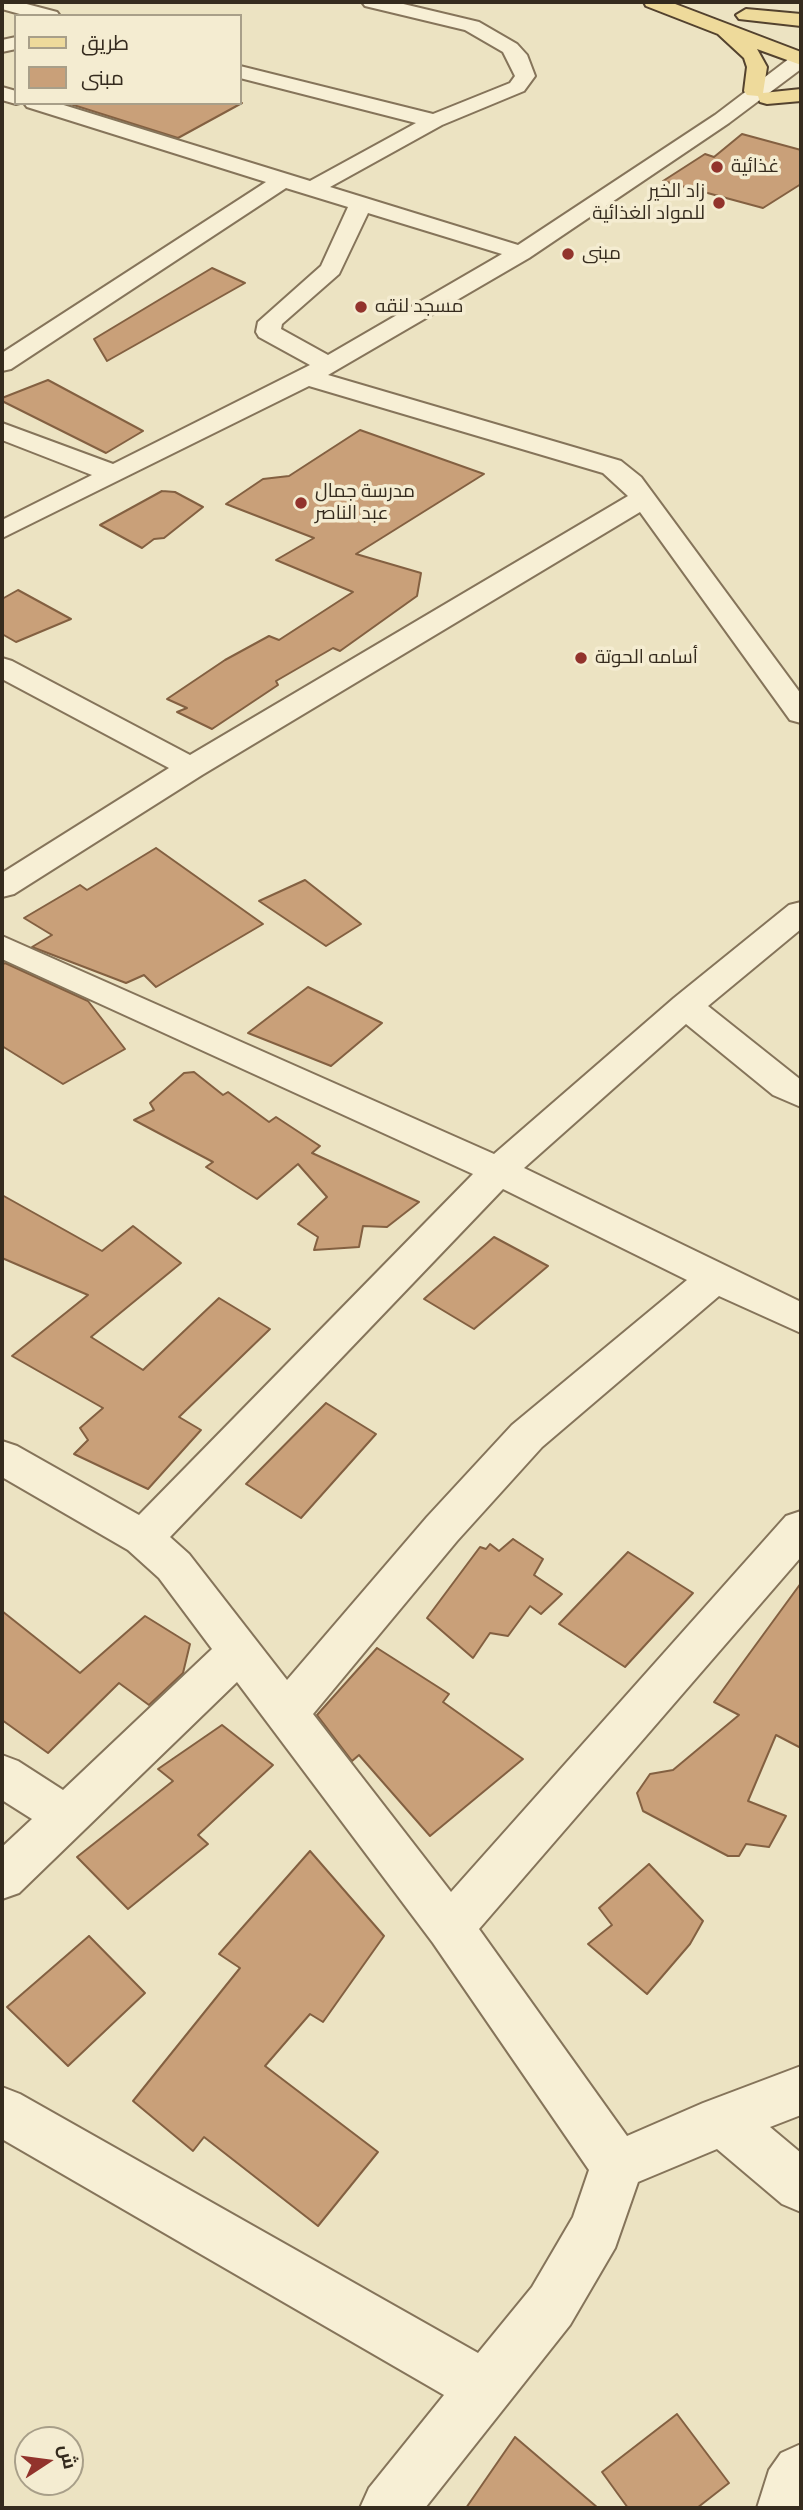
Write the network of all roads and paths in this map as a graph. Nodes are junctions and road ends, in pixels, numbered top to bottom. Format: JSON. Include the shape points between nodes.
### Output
{"nodes":[{"id":1,"x":2,"y":2,"type":"edge"},
{"id":2,"x":372,"y":2,"type":"edge"},
{"id":3,"x":653,"y":2,"type":"edge"},
{"id":4,"x":717,"y":10,"type":"edge"},
{"id":5,"x":43,"y":14,"type":"edge"},
{"id":6,"x":746,"y":15,"type":"junction"},
{"id":7,"x":801,"y":20,"type":"edge"},
{"id":8,"x":801,"y":37,"type":"edge"},
{"id":9,"x":801,"y":59,"type":"edge"},
{"id":10,"x":242,"y":73,"type":"edge"},
{"id":11,"x":801,"y":79,"type":"edge"},
{"id":12,"x":761,"y":95,"type":"junction"},
{"id":13,"x":801,"y":95,"type":"edge"},
{"id":14,"x":40,"y":105,"type":"edge"},
{"id":15,"x":435,"y":121,"type":"junction"},
{"id":16,"x":282,"y":181,"type":"junction"},
{"id":17,"x":309,"y":190,"type":"junction"},
{"id":18,"x":360,"y":205,"type":"junction"},
{"id":19,"x":522,"y":253,"type":"junction"},
{"id":20,"x":2,"y":364,"type":"edge"},
{"id":21,"x":317,"y":371,"type":"junction"},
{"id":22,"x":2,"y":431,"type":"edge"},
{"id":23,"x":112,"y":473,"type":"junction"},
{"id":24,"x":643,"y":499,"type":"junction"},
{"id":25,"x":2,"y":530,"type":"edge"},
{"id":26,"x":2,"y":667,"type":"edge"},
{"id":27,"x":801,"y":714,"type":"edge"},
{"id":28,"x":191,"y":768,"type":"junction"},
{"id":29,"x":2,"y":887,"type":"edge"},
{"id":30,"x":801,"y":912,"type":"edge"},
{"id":31,"x":2,"y":946,"type":"edge"},
{"id":32,"x":686,"y":1006,"type":"junction"},
{"id":33,"x":801,"y":1095,"type":"edge"},
{"id":34,"x":498,"y":1171,"type":"junction"},
{"id":35,"x":715,"y":1278,"type":"junction"},
{"id":36,"x":801,"y":1319,"type":"edge"},
{"id":37,"x":2,"y":1457,"type":"edge"},
{"id":38,"x":801,"y":1528,"type":"edge"},
{"id":39,"x":143,"y":1538,"type":"junction"},
{"id":40,"x":239,"y":1652,"type":"junction"},
{"id":41,"x":286,"y":1714,"type":"junction"},
{"id":42,"x":2,"y":1775,"type":"edge"},
{"id":43,"x":67,"y":1817,"type":"junction"},
{"id":44,"x":2,"y":1878,"type":"edge"},
{"id":45,"x":450,"y":1928,"type":"junction"},
{"id":46,"x":801,"y":2090,"type":"edge"},
{"id":47,"x":2,"y":2111,"type":"edge"},
{"id":48,"x":721,"y":2120,"type":"junction"},
{"id":49,"x":617,"y":2165,"type":"junction"},
{"id":50,"x":801,"y":2186,"type":"edge"},
{"id":51,"x":487,"y":2389,"type":"junction"},
{"id":52,"x":801,"y":2473,"type":"edge"},
{"id":53,"x":389,"y":2508,"type":"edge"},
{"id":54,"x":786,"y":2508,"type":"edge"}],
"edges":[{"from":1,"to":5,"type":"street"},
{"from":2,"to":15,"type":"street","via":[[472,26],[517,55],[525,76],[517,87]]},
{"from":3,"to":4,"type":"main road"},
{"from":4,"to":6,"type":"main road"},
{"from":4,"to":9,"type":"main road"},
{"from":4,"to":12,"type":"main road","via":[[753,56]]},
{"from":6,"to":7,"type":"main road"},
{"from":6,"to":8,"type":"main road"},
{"from":9,"to":12,"type":"street"},
{"from":10,"to":15,"type":"street"},
{"from":11,"to":12,"type":"street"},
{"from":12,"to":13,"type":"main road"},
{"from":12,"to":19,"type":"street"},
{"from":14,"to":16,"type":"street"},
{"from":15,"to":17,"type":"street"},
{"from":16,"to":17,"type":"street"},
{"from":16,"to":20,"type":"street"},
{"from":17,"to":18,"type":"street"},
{"from":18,"to":19,"type":"street"},
{"from":18,"to":21,"type":"street","via":[[331,269],[270,322],[268,331]]},
{"from":19,"to":21,"type":"street"},
{"from":21,"to":23,"type":"street"},
{"from":21,"to":24,"type":"street","via":[[612,467]]},
{"from":22,"to":23,"type":"street"},
{"from":23,"to":25,"type":"street"},
{"from":24,"to":27,"type":"street"},
{"from":24,"to":28,"type":"street"},
{"from":26,"to":28,"type":"street"},
{"from":28,"to":29,"type":"street"},
{"from":30,"to":32,"type":"street"},
{"from":31,"to":34,"type":"street"},
{"from":32,"to":33,"type":"street"},
{"from":32,"to":34,"type":"street"},
{"from":34,"to":35,"type":"street"},
{"from":34,"to":39,"type":"street"},
{"from":35,"to":36,"type":"street"},
{"from":35,"to":41,"type":"street","via":[[527,1436]]},
{"from":37,"to":39,"type":"street"},
{"from":38,"to":45,"type":"street"},
{"from":39,"to":40,"type":"street","via":[[174,1566]]},
{"from":40,"to":41,"type":"street"},
{"from":40,"to":43,"type":"street"},
{"from":41,"to":45,"type":"street"},
{"from":42,"to":43,"type":"street"},
{"from":43,"to":44,"type":"street"},
{"from":45,"to":49,"type":"street"},
{"from":46,"to":48,"type":"street"},
{"from":47,"to":51,"type":"street"},
{"from":48,"to":49,"type":"street"},
{"from":48,"to":50,"type":"street"},
{"from":49,"to":51,"type":"street","via":[[596,2229],[551,2306]]},
{"from":51,"to":53,"type":"street"},
{"from":52,"to":54,"type":"street","via":[[789,2490]]}]}
